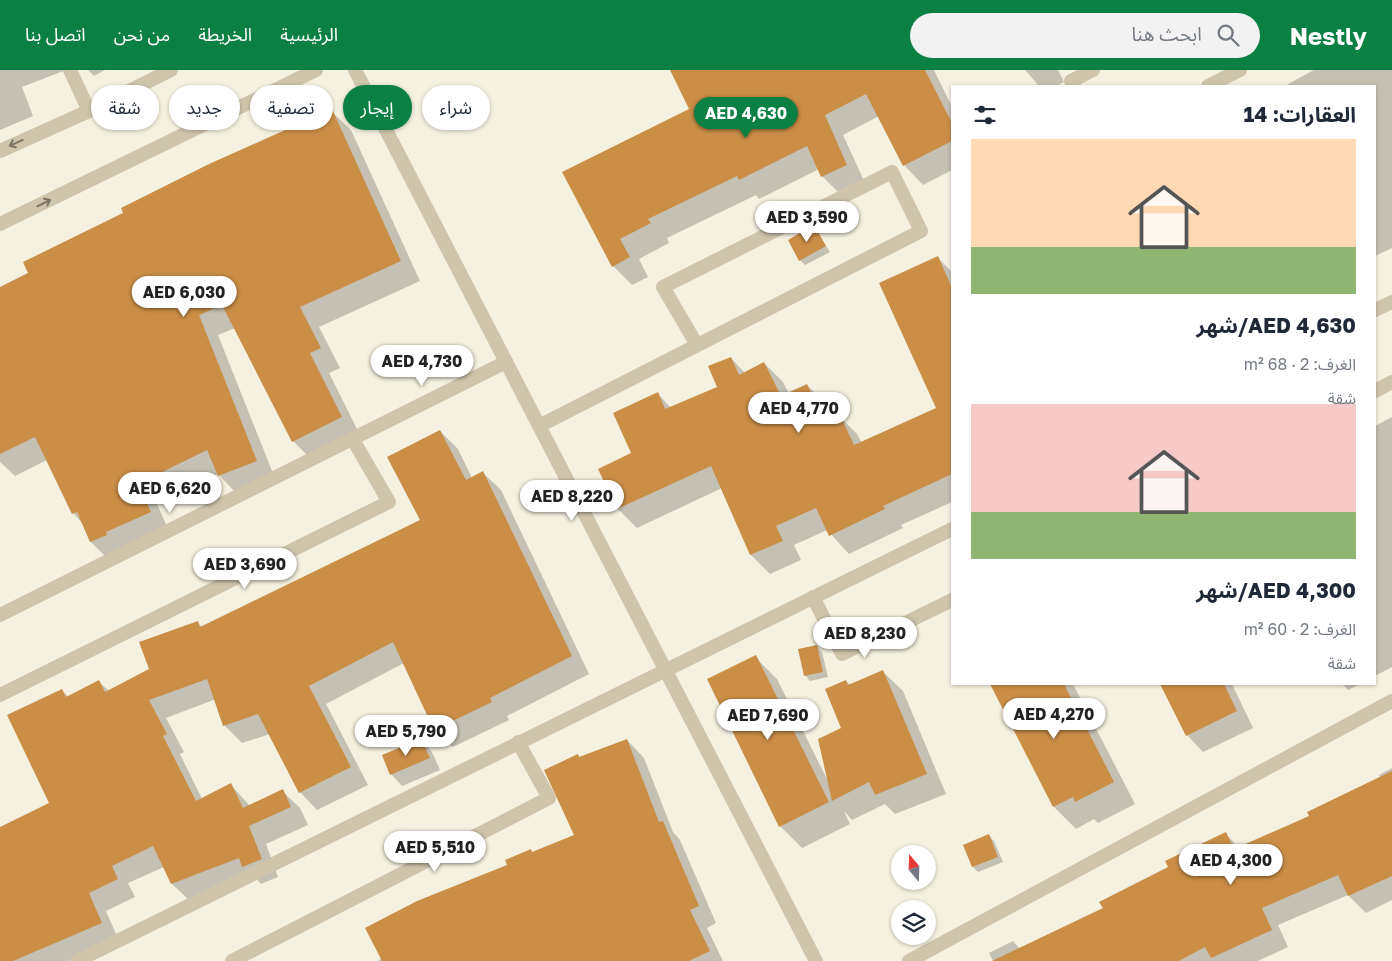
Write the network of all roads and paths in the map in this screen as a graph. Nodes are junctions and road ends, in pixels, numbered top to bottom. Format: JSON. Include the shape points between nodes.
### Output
{"nodes":[{"id":1,"x":70,"y":70,"type":"edge"},
{"id":2,"x":171,"y":70,"type":"edge"},
{"id":3,"x":316,"y":70,"type":"edge"},
{"id":4,"x":355,"y":70,"type":"edge"},
{"id":5,"x":1093,"y":70,"type":"edge"},
{"id":6,"x":1240,"y":70,"type":"edge"},
{"id":7,"x":1073,"y":85,"type":"edge"},
{"id":8,"x":1210,"y":85,"type":"edge"},
{"id":9,"x":89,"y":111,"type":"junction"},
{"id":10,"x":0,"y":150,"type":"edge"},
{"id":11,"x":0,"y":224,"type":"edge"},
{"id":12,"x":1392,"y":302,"type":"edge"},
{"id":13,"x":1376,"y":310,"type":"edge"},
{"id":14,"x":697,"y":345,"type":"junction"},
{"id":15,"x":506,"y":362,"type":"junction"},
{"id":16,"x":1392,"y":382,"type":"edge"},
{"id":17,"x":1376,"y":390,"type":"edge"},
{"id":18,"x":539,"y":426,"type":"junction"},
{"id":19,"x":352,"y":438,"type":"junction"},
{"id":20,"x":951,"y":529,"type":"edge"},
{"id":21,"x":814,"y":597,"type":"junction"},
{"id":22,"x":951,"y":600,"type":"edge"},
{"id":23,"x":0,"y":615,"type":"edge"},
{"id":24,"x":665,"y":669,"type":"junction"},
{"id":25,"x":0,"y":695,"type":"edge"},
{"id":26,"x":1392,"y":701,"type":"edge"},
{"id":27,"x":518,"y":742,"type":"junction"},
{"id":28,"x":77,"y":961,"type":"edge"},
{"id":29,"x":232,"y":961,"type":"edge"},
{"id":30,"x":816,"y":961,"type":"edge"},
{"id":31,"x":909,"y":961,"type":"edge"}],
"edges":[{"from":1,"to":9,"type":"street"},
{"from":2,"to":9,"type":"street"},
{"from":11,"to":3,"type":"street","one_way":true},
{"from":4,"to":15,"type":"street"},
{"from":5,"to":7,"type":"street","via":[[1071,81]]},
{"from":6,"to":8,"type":"street"},
{"from":9,"to":10,"type":"street","one_way":true},
{"from":12,"to":13,"type":"street"},
{"from":14,"to":14,"type":"street","via":[[921,231],[892,172],[663,287]]},
{"from":14,"to":18,"type":"street"},
{"from":15,"to":18,"type":"street"},
{"from":15,"to":19,"type":"street"},
{"from":16,"to":17,"type":"street"},
{"from":18,"to":24,"type":"street"},
{"from":19,"to":23,"type":"street"},
{"from":19,"to":25,"type":"street","via":[[389,502]]},
{"from":20,"to":21,"type":"street"},
{"from":21,"to":22,"type":"street","via":[[842,654]]},
{"from":21,"to":24,"type":"street"},
{"from":24,"to":27,"type":"street"},
{"from":24,"to":30,"type":"street"},
{"from":26,"to":31,"type":"street"},
{"from":27,"to":28,"type":"street"},
{"from":27,"to":29,"type":"street","via":[[548,798]]}]}
